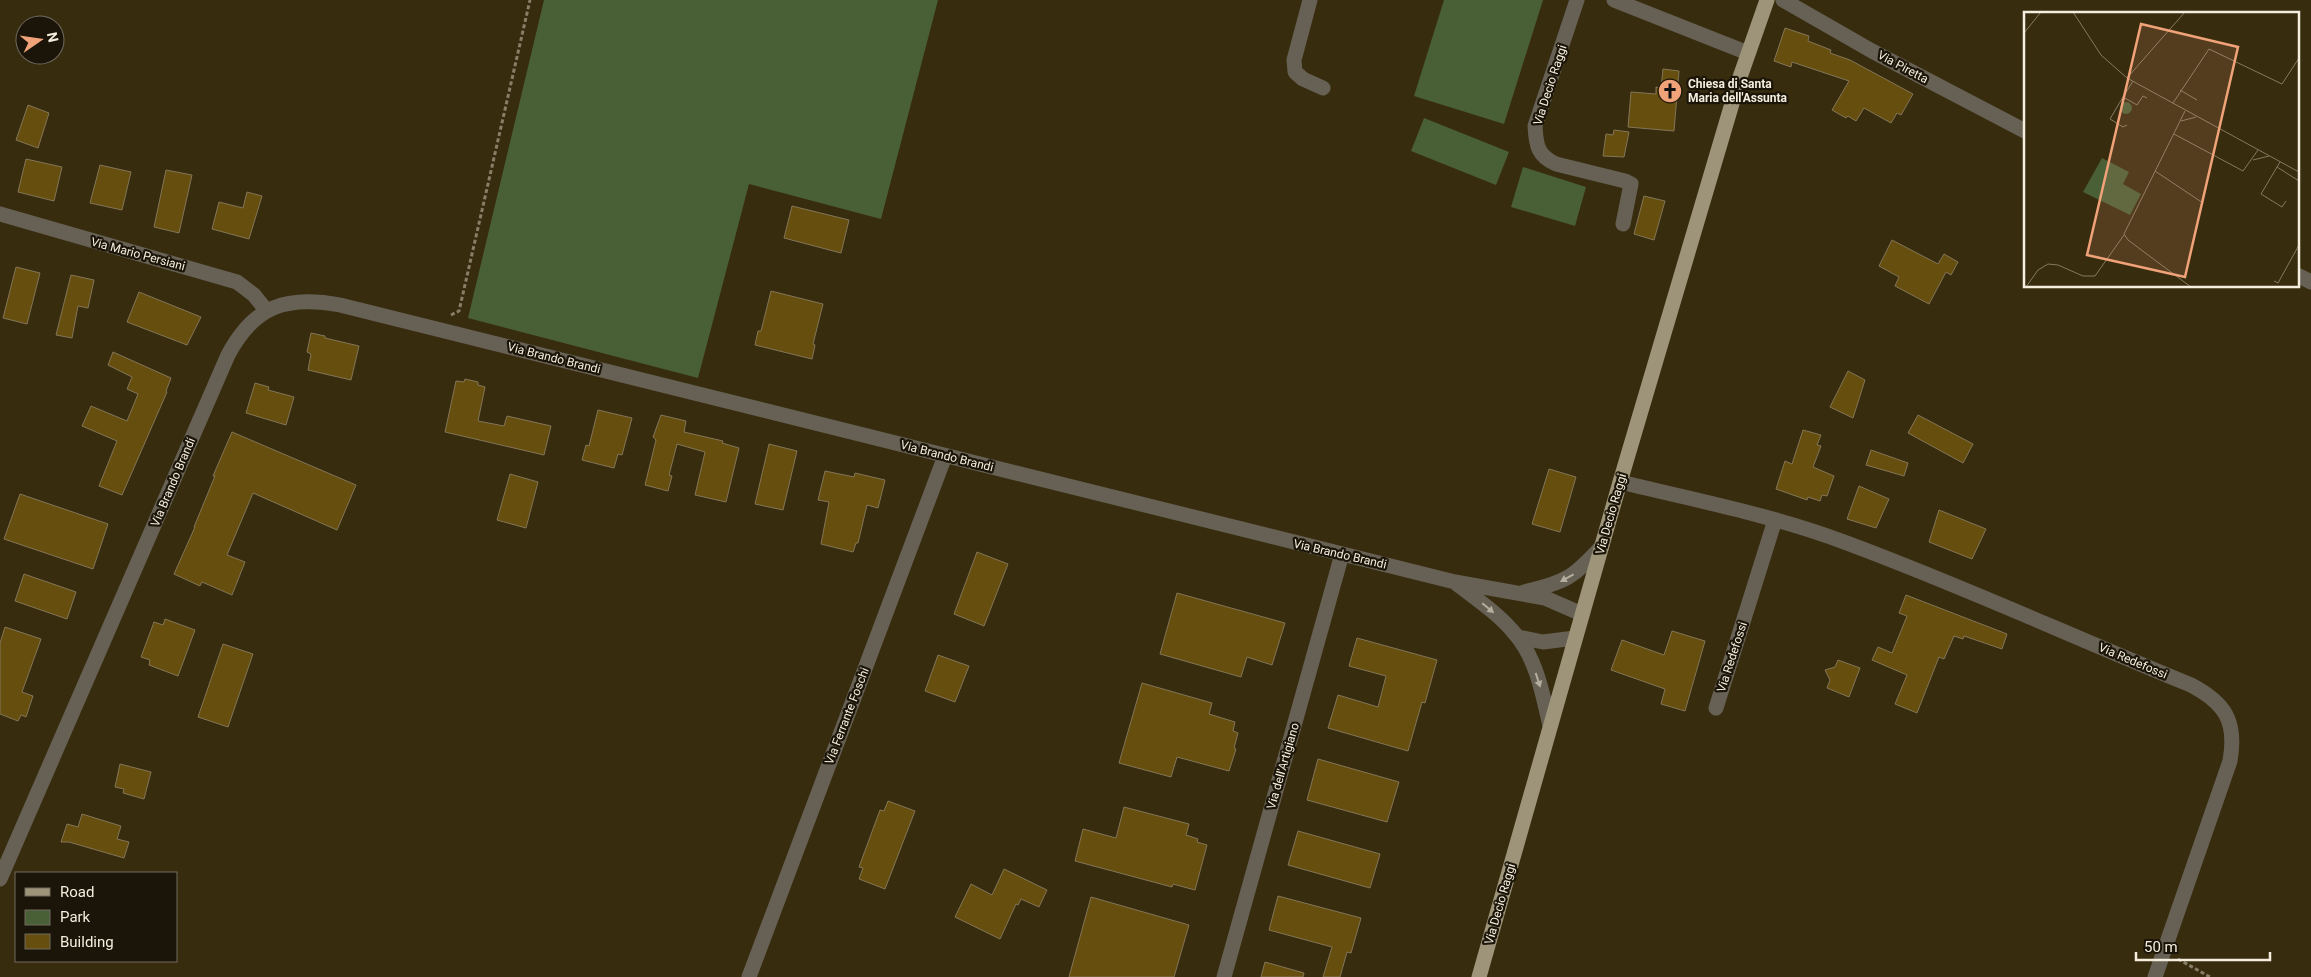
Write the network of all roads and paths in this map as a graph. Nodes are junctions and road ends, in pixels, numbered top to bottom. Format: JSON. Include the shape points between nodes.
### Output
{"nodes":[{"id":1,"x":530,"y":0,"type":"edge"},
{"id":2,"x":1310,"y":0,"type":"edge"},
{"id":3,"x":1578,"y":0,"type":"edge"},
{"id":4,"x":1614,"y":0,"type":"edge"},
{"id":5,"x":1767,"y":0,"type":"edge"},
{"id":6,"x":1783,"y":0,"type":"edge"},
{"id":7,"x":1748,"y":53,"type":"junction"},
{"id":8,"x":1323,"y":88,"type":"dead end"},
{"id":9,"x":2024,"y":130,"type":"edge"},
{"id":10,"x":0,"y":214,"type":"edge"},
{"id":11,"x":1623,"y":224,"type":"dead end"},
{"id":12,"x":2298,"y":276,"type":"edge"},
{"id":13,"x":2311,"y":282,"type":"edge"},
{"id":14,"x":266,"y":310,"type":"junction"},
{"id":15,"x":445,"y":315,"type":"dead end"},
{"id":16,"x":945,"y":456,"type":"junction"},
{"id":17,"x":1620,"y":482,"type":"junction"},
{"id":18,"x":1775,"y":520,"type":"junction"},
{"id":19,"x":1602,"y":546,"type":"junction"},
{"id":20,"x":1342,"y":554,"type":"junction"},
{"id":21,"x":1455,"y":582,"type":"junction"},
{"id":22,"x":1521,"y":592,"type":"junction"},
{"id":23,"x":1582,"y":614,"type":"junction"},
{"id":24,"x":1518,"y":637,"type":"junction"},
{"id":25,"x":1576,"y":638,"type":"junction"},
{"id":26,"x":1716,"y":708,"type":"dead end"},
{"id":27,"x":1550,"y":726,"type":"junction"},
{"id":28,"x":0,"y":879,"type":"edge"},
{"id":29,"x":2164,"y":952,"type":"junction"},
{"id":30,"x":748,"y":977,"type":"edge"},
{"id":31,"x":1224,"y":977,"type":"edge"},
{"id":32,"x":1479,"y":977,"type":"edge"},
{"id":33,"x":2155,"y":977,"type":"edge"},
{"id":34,"x":2210,"y":977,"type":"edge"}],
"edges":[{"from":1,"to":15,"type":"path","via":[[459,311],[452,316]]},
{"from":2,"to":8,"type":"street","via":[[1294,60],[1295,72]]},
{"from":3,"to":11,"type":"street","name":"Via Decio Raggi","via":[[1535,126],[1536,143],[1540,153],[1556,164],[1631,184]]},
{"from":4,"to":7,"type":"street"},
{"from":5,"to":7,"type":"main road","name":"Via Decio Raggi"},
{"from":6,"to":9,"type":"street","name":"Via Piretta"},
{"from":7,"to":17,"type":"main road","name":"Via Decio Raggi"},
{"from":10,"to":14,"type":"street","name":"Via Mario Persiani","via":[[237,282]]},
{"from":12,"to":13,"type":"street"},
{"from":14,"to":16,"type":"street","name":"Via Brando Brandi","via":[[300,300],[340,305]]},
{"from":14,"to":28,"type":"street","name":"Via Brando Brandi","via":[[238,336],[228,355]]},
{"from":16,"to":20,"type":"street","name":"Via Brando Brandi"},
{"from":16,"to":30,"type":"street","name":"Via Ferrante Foschi"},
{"from":17,"to":18,"type":"street","name":"Via Redefossi"},
{"from":17,"to":19,"type":"main road","name":"Via Decio Raggi"},
{"from":18,"to":26,"type":"street","name":"Via Redefossi"},
{"from":18,"to":29,"type":"street","name":"Via Redefossi","via":[[1844,542],[2004,606],[2191,685],[2211,696],[2221,707],[2232,738],[2230,761]]},
{"from":19,"to":22,"type":"street","name":"Via Brando Brandi","one_way":true,"via":[[1579,572],[1560,582]]},
{"from":19,"to":23,"type":"main road","name":"Via Decio Raggi"},
{"from":20,"to":21,"type":"street","name":"Via Brando Brandi"},
{"from":20,"to":31,"type":"street","name":"Via dell'Artigiano"},
{"from":21,"to":22,"type":"street","name":"Via Brando Brandi"},
{"from":21,"to":24,"type":"street","name":"Via Brando Brandi","one_way":true},
{"from":22,"to":23,"type":"street","name":"Via Brando Brandi","via":[[1558,602]]},
{"from":23,"to":25,"type":"main road","name":"Via Decio Raggi"},
{"from":24,"to":25,"type":"street","via":[[1543,642]]},
{"from":24,"to":27,"type":"street","name":"Via Brando Brandi","one_way":true,"via":[[1535,670]]},
{"from":25,"to":27,"type":"main road","name":"Via Decio Raggi"},
{"from":27,"to":32,"type":"main road","name":"Via Decio Raggi"},
{"from":29,"to":33,"type":"street","name":"Via Redefossi"},
{"from":29,"to":34,"type":"path"}]}
